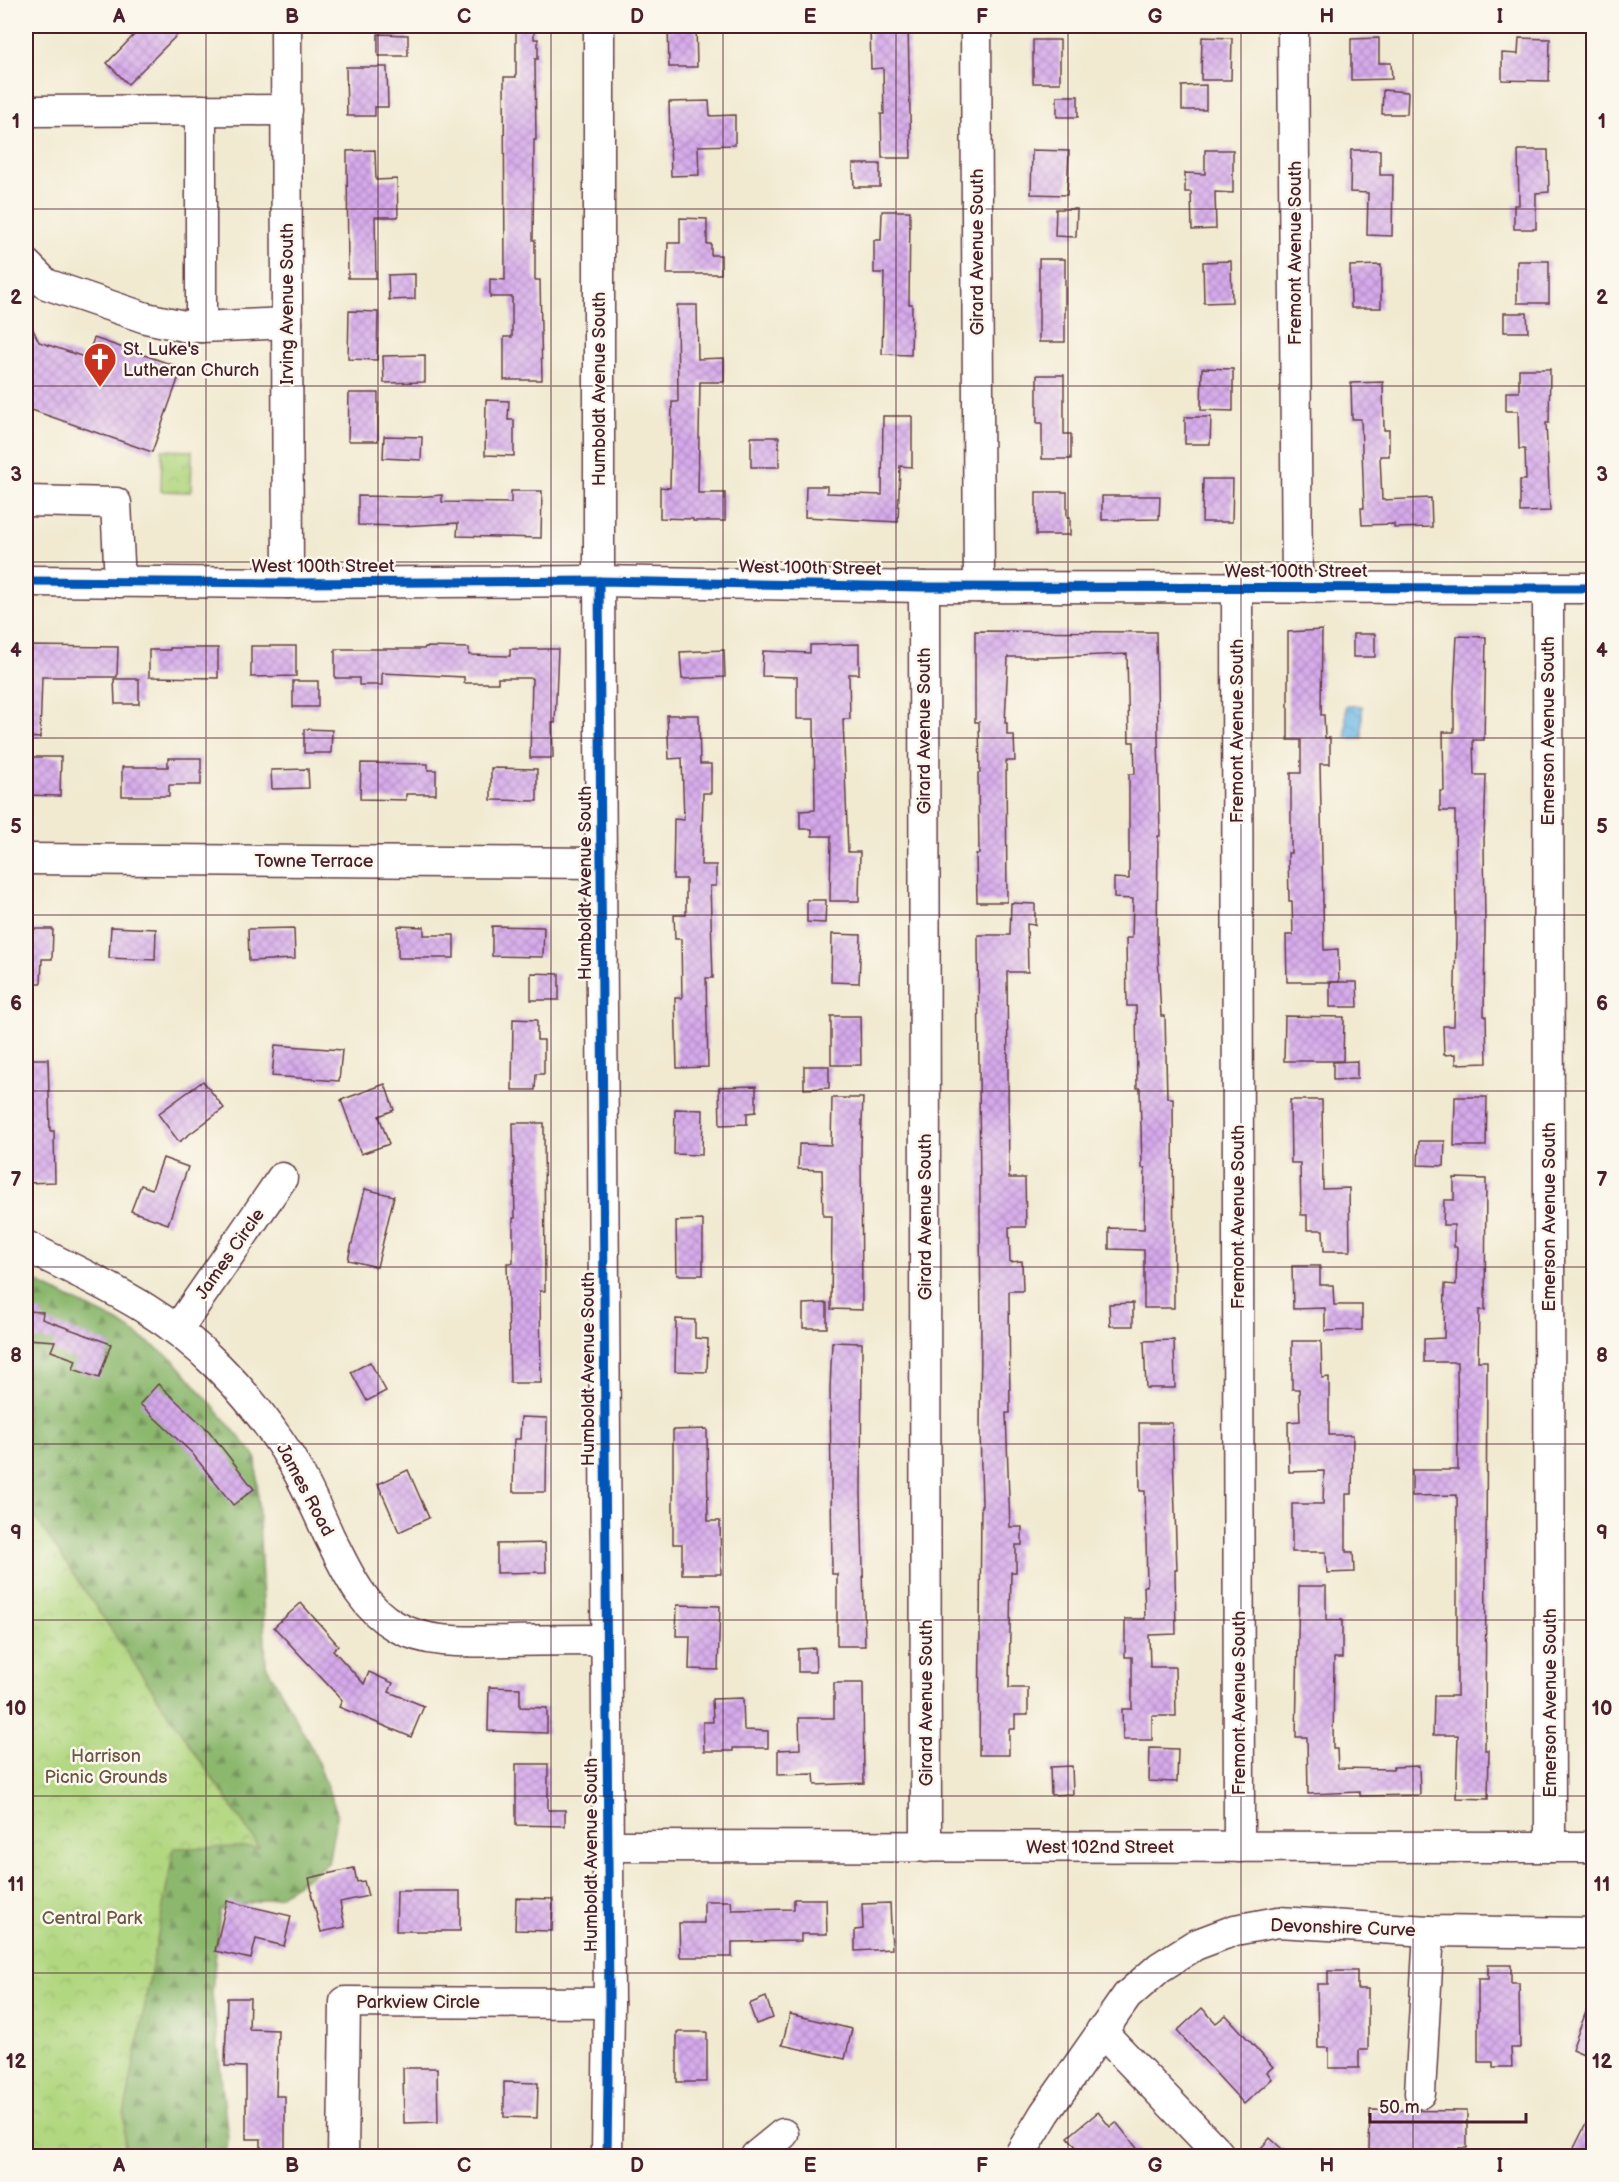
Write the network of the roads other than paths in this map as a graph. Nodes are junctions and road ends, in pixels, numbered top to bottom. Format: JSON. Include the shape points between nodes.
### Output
{"nodes":[{"id":1,"x":286,"y":26,"type":"edge"},
{"id":2,"x":599,"y":26,"type":"edge"},
{"id":3,"x":976,"y":26,"type":"edge"},
{"id":4,"x":1293,"y":26,"type":"edge"},
{"id":5,"x":201,"y":110,"type":"junction"},
{"id":6,"x":287,"y":110,"type":"junction"},
{"id":7,"x":26,"y":111,"type":"edge"},
{"id":8,"x":26,"y":264,"type":"edge"},
{"id":9,"x":287,"y":323,"type":"junction"},
{"id":10,"x":201,"y":327,"type":"junction"},
{"id":11,"x":26,"y":501,"type":"edge"},
{"id":12,"x":26,"y":581,"type":"edge"},
{"id":13,"x":599,"y":581,"type":"junction"},
{"id":14,"x":120,"y":582,"type":"junction"},
{"id":15,"x":288,"y":583,"type":"junction"},
{"id":16,"x":924,"y":587,"type":"junction"},
{"id":17,"x":979,"y":587,"type":"junction"},
{"id":18,"x":1237,"y":587,"type":"junction"},
{"id":19,"x":1297,"y":588,"type":"junction"},
{"id":20,"x":1548,"y":588,"type":"junction"},
{"id":21,"x":1593,"y":588,"type":"edge"},
{"id":22,"x":26,"y":859,"type":"edge"},
{"id":23,"x":602,"y":863,"type":"junction"},
{"id":24,"x":282,"y":1178,"type":"dead end"},
{"id":25,"x":26,"y":1246,"type":"edge"},
{"id":26,"x":177,"y":1330,"type":"junction"},
{"id":27,"x":607,"y":1640,"type":"junction"},
{"id":28,"x":607,"y":1846,"type":"junction"},
{"id":29,"x":926,"y":1847,"type":"junction"},
{"id":30,"x":1239,"y":1847,"type":"junction"},
{"id":31,"x":1550,"y":1847,"type":"junction"},
{"id":32,"x":1593,"y":1847,"type":"edge"},
{"id":33,"x":1429,"y":1931,"type":"junction"},
{"id":34,"x":1593,"y":1933,"type":"edge"},
{"id":35,"x":609,"y":2003,"type":"junction"},
{"id":36,"x":1101,"y":2031,"type":"junction"},
{"id":37,"x":1420,"y":2093,"type":"dead end"},
{"id":38,"x":783,"y":2134,"type":"dead end"},
{"id":39,"x":1218,"y":2153,"type":"dead end"},
{"id":40,"x":343,"y":2157,"type":"edge"},
{"id":41,"x":607,"y":2157,"type":"edge"},
{"id":42,"x":756,"y":2157,"type":"edge"},
{"id":43,"x":1019,"y":2157,"type":"edge"}],
"edges":[{"from":1,"to":6,"type":"street","name":"Irving Avenue South"},
{"from":2,"to":13,"type":"street","name":"Humboldt Avenue South"},
{"from":3,"to":17,"type":"street","name":"Girard Avenue South"},
{"from":4,"to":19,"type":"street","name":"Fremont Avenue South"},
{"from":5,"to":6,"type":"street"},
{"from":5,"to":7,"type":"street"},
{"from":5,"to":10,"type":"street"},
{"from":6,"to":9,"type":"street","name":"Irving Avenue South"},
{"from":8,"to":10,"type":"street","via":[[46,284],[146,318]]},
{"from":9,"to":10,"type":"street"},
{"from":9,"to":15,"type":"street","name":"Irving Avenue South"},
{"from":11,"to":14,"type":"street","via":[[116,503]]},
{"from":12,"to":14,"type":"street","name":"West 100th Street"},
{"from":13,"to":15,"type":"street","name":"West 100th Street"},
{"from":13,"to":16,"type":"street","name":"West 100th Street"},
{"from":13,"to":23,"type":"street","name":"Humboldt Avenue South"},
{"from":14,"to":15,"type":"street","name":"West 100th Street"},
{"from":16,"to":17,"type":"street","name":"West 100th Street"},
{"from":16,"to":29,"type":"street","name":"Girard Avenue South"},
{"from":17,"to":18,"type":"street","name":"West 100th Street"},
{"from":18,"to":19,"type":"street","name":"West 100th Street"},
{"from":18,"to":30,"type":"street","name":"Fremont Avenue South"},
{"from":19,"to":20,"type":"street","name":"West 100th Street"},
{"from":20,"to":21,"type":"street","name":"West 100th Street"},
{"from":20,"to":31,"type":"street","name":"Emerson Avenue South"},
{"from":22,"to":23,"type":"street","name":"Towne Terrace"},
{"from":23,"to":27,"type":"street","name":"Humboldt Avenue South"},
{"from":24,"to":26,"type":"street","name":"James Circle"},
{"from":25,"to":26,"type":"street","name":"James Road","via":[[92,1278]]},
{"from":26,"to":27,"type":"street","name":"James Road","via":[[241,1391],[279,1440],[353,1583],[371,1607],[394,1625],[422,1638],[452,1641]]},
{"from":27,"to":28,"type":"street","name":"Humboldt Avenue South"},
{"from":28,"to":29,"type":"street","name":"West 102nd Street"},
{"from":28,"to":35,"type":"street","name":"Humboldt Avenue South"},
{"from":29,"to":30,"type":"street","name":"West 102nd Street"},
{"from":30,"to":31,"type":"street","name":"West 102nd Street"},
{"from":31,"to":32,"type":"street","name":"West 102nd Street"},
{"from":33,"to":34,"type":"street","name":"Devonshire Curve"},
{"from":33,"to":36,"type":"street","name":"Devonshire Curve","via":[[1278,1922],[1235,1930],[1195,1945],[1160,1967],[1127,1996]]},
{"from":33,"to":37,"type":"street"},
{"from":35,"to":40,"type":"street","name":"Parkview Circle","via":[[345,2002]]},
{"from":35,"to":41,"type":"street","name":"Humboldt Avenue South"},
{"from":36,"to":39,"type":"street"},
{"from":36,"to":43,"type":"street","name":"Devonshire Curve"},
{"from":38,"to":42,"type":"street"}]}
